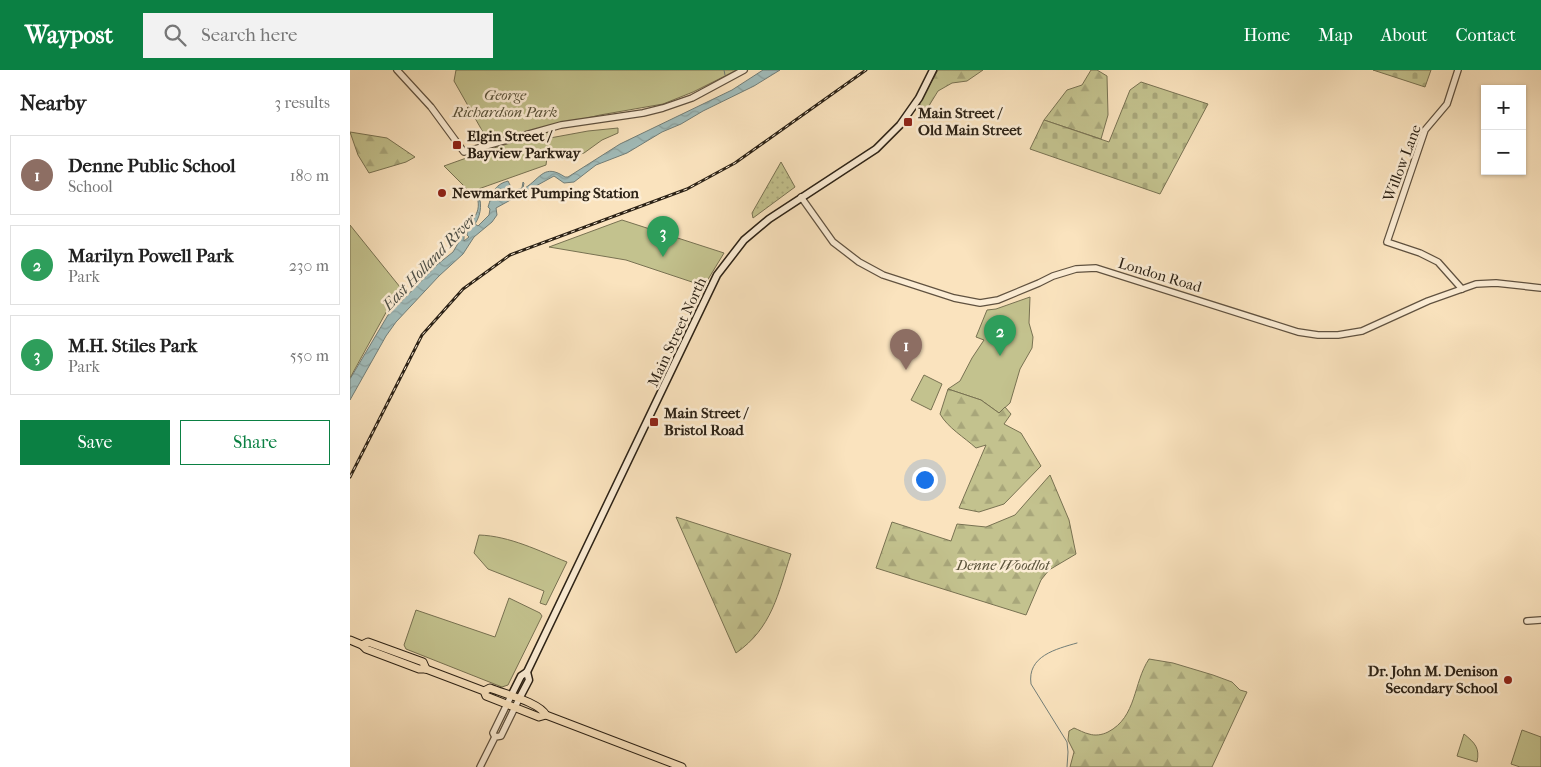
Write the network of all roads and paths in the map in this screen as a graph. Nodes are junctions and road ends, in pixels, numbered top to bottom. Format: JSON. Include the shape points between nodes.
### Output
{"nodes":[{"id":1,"x":398,"y":70,"type":"edge"},
{"id":2,"x":744,"y":70,"type":"edge"},
{"id":3,"x":933,"y":70,"type":"edge"},
{"id":4,"x":1458,"y":70,"type":"edge"},
{"id":5,"x":801,"y":197,"type":"junction"},
{"id":6,"x":1541,"y":288,"type":"edge"},
{"id":7,"x":1462,"y":289,"type":"junction"},
{"id":8,"x":1541,"y":620,"type":"edge"},
{"id":9,"x":1527,"y":622,"type":"dead end"},
{"id":10,"x":350,"y":640,"type":"edge"},
{"id":11,"x":527,"y":672,"type":"junction"},
{"id":12,"x":484,"y":691,"type":"junction"},
{"id":13,"x":511,"y":696,"type":"junction"},
{"id":14,"x":519,"y":699,"type":"junction"},
{"id":15,"x":507,"y":704,"type":"junction"},
{"id":16,"x":515,"y":707,"type":"junction"},
{"id":17,"x":546,"y":714,"type":"junction"},
{"id":18,"x":496,"y":737,"type":"junction"},
{"id":19,"x":480,"y":767,"type":"edge"},
{"id":20,"x":682,"y":767,"type":"edge"}],
"edges":[{"from":1,"to":2,"type":"street","via":[[464,152],[553,127],[643,114],[692,98]]},
{"from":3,"to":5,"type":"main road","name":"Main Street North","via":[[900,125],[876,149]]},
{"from":4,"to":7,"type":"street","name":"Willow Lane","via":[[1447,104],[1425,130],[1387,242],[1438,262]]},
{"from":5,"to":7,"type":"street","name":"London Road","via":[[833,242],[859,262],[883,274],[954,298],[980,303],[998,300],[1076,269],[1096,268],[1298,332],[1338,335],[1362,331]]},
{"from":5,"to":11,"type":"main road","name":"Main Street North","via":[[744,240],[717,275]]},
{"from":6,"to":7,"type":"street","name":"London Road","via":[[1496,283]]},
{"from":8,"to":9,"type":"street"},
{"from":10,"to":12,"type":"main road","via":[[366,649]]},
{"from":11,"to":13,"type":"main road","name":"Main Street North","via":[[521,676]]},
{"from":11,"to":14,"type":"main road","name":"Main Street North","via":[[529,680]]},
{"from":12,"to":13,"type":"main road","via":[[490,688]]},
{"from":12,"to":15,"type":"main road","via":[[486,696]]},
{"from":13,"to":14,"type":"main road"},
{"from":13,"to":15,"type":"street"},
{"from":14,"to":16,"type":"street"},
{"from":14,"to":17,"type":"main road","via":[[543,709]]},
{"from":15,"to":16,"type":"main road"},
{"from":15,"to":18,"type":"street","via":[[494,733]]},
{"from":16,"to":17,"type":"main road","via":[[539,717]]},
{"from":16,"to":18,"type":"street","via":[[501,736]]},
{"from":17,"to":20,"type":"main road"},
{"from":18,"to":19,"type":"street"}]}
